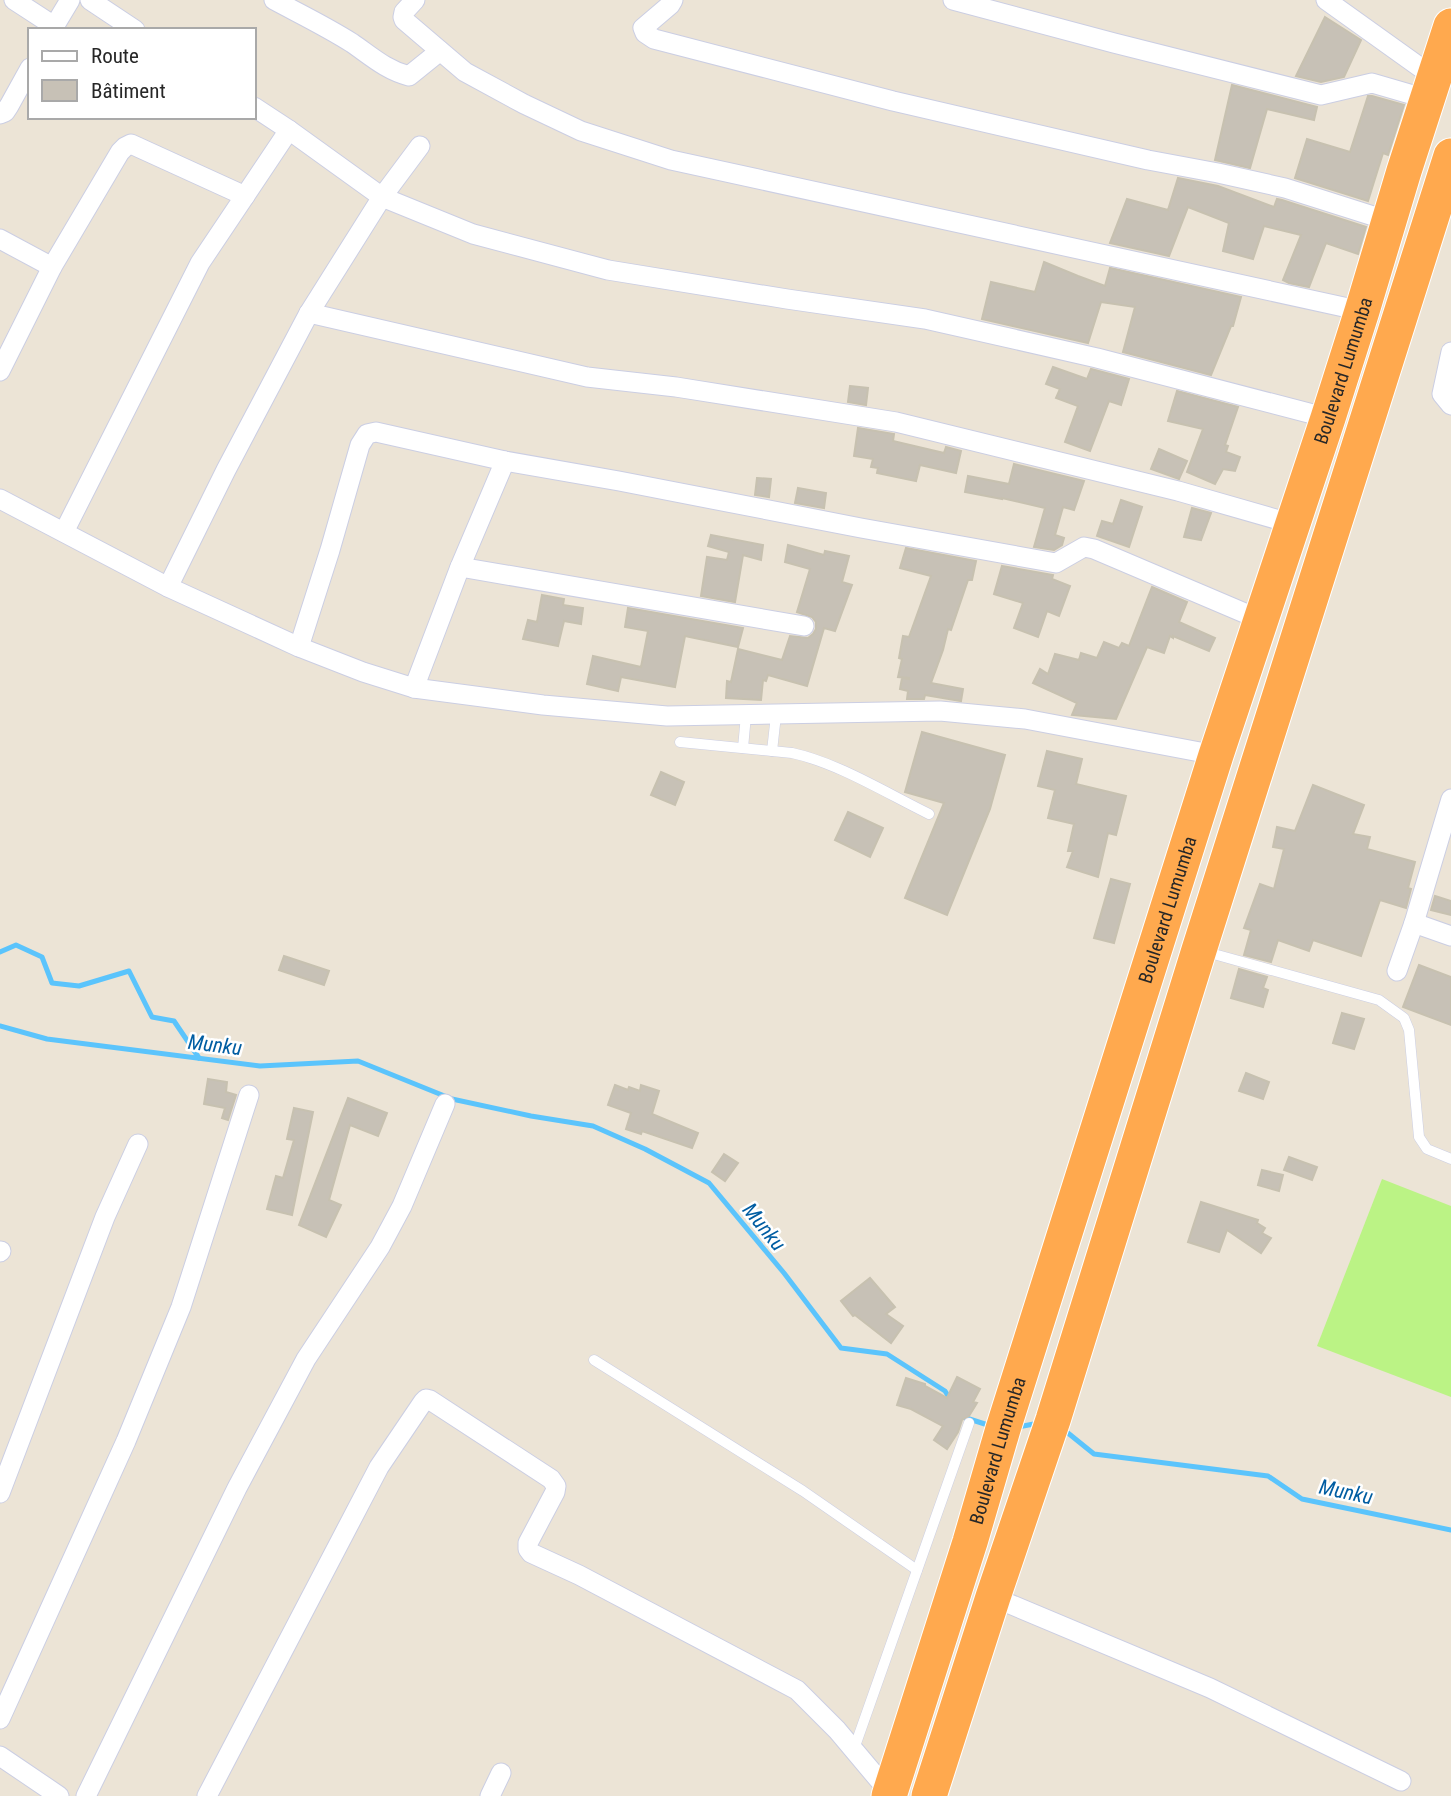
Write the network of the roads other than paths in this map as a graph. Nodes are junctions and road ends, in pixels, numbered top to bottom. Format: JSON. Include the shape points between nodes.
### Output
{"nodes":[{"id":1,"x":14,"y":0,"type":"edge"},
{"id":2,"x":70,"y":0,"type":"edge"},
{"id":3,"x":90,"y":0,"type":"edge"},
{"id":4,"x":274,"y":0,"type":"edge"},
{"id":5,"x":415,"y":0,"type":"edge"},
{"id":6,"x":673,"y":0,"type":"edge"},
{"id":7,"x":953,"y":0,"type":"edge"},
{"id":8,"x":1326,"y":0,"type":"edge"},
{"id":9,"x":1451,"y":26,"type":"edge"},
{"id":10,"x":53,"y":28,"type":"edge"},
{"id":11,"x":132,"y":28,"type":"edge"},
{"id":12,"x":440,"y":51,"type":"junction"},
{"id":13,"x":28,"y":72,"type":"edge"},
{"id":14,"x":1431,"y":88,"type":"junction"},
{"id":15,"x":256,"y":108,"type":"edge"},
{"id":16,"x":0,"y":114,"type":"edge"},
{"id":17,"x":289,"y":131,"type":"junction"},
{"id":18,"x":420,"y":146,"type":"dead end"},
{"id":19,"x":1451,"y":156,"type":"edge"},
{"id":20,"x":245,"y":196,"type":"junction"},
{"id":21,"x":382,"y":197,"type":"junction"},
{"id":22,"x":1389,"y":221,"type":"junction"},
{"id":23,"x":0,"y":239,"type":"edge"},
{"id":24,"x":52,"y":267,"type":"junction"},
{"id":25,"x":1362,"y":311,"type":"junction"},
{"id":26,"x":309,"y":313,"type":"junction"},
{"id":27,"x":1451,"y":352,"type":"edge"},
{"id":28,"x":0,"y":371,"type":"edge"},
{"id":29,"x":1451,"y":405,"type":"edge"},
{"id":30,"x":1328,"y":418,"type":"junction"},
{"id":31,"x":505,"y":461,"type":"junction"},
{"id":32,"x":0,"y":499,"type":"edge"},
{"id":33,"x":1293,"y":524,"type":"junction"},
{"id":34,"x":64,"y":531,"type":"junction"},
{"id":35,"x":460,"y":567,"type":"junction"},
{"id":36,"x":168,"y":587,"type":"junction"},
{"id":37,"x":1261,"y":620,"type":"junction"},
{"id":38,"x":804,"y":626,"type":"dead end"},
{"id":39,"x":299,"y":647,"type":"junction"},
{"id":40,"x":414,"y":688,"type":"junction"},
{"id":41,"x":747,"y":715,"type":"junction"},
{"id":42,"x":776,"y":715,"type":"junction"},
{"id":43,"x":680,"y":742,"type":"dead end"},
{"id":44,"x":743,"y":748,"type":"junction"},
{"id":45,"x":772,"y":751,"type":"junction"},
{"id":46,"x":1216,"y":755,"type":"junction"},
{"id":47,"x":1451,"y":799,"type":"edge"},
{"id":48,"x":929,"y":814,"type":"dead end"},
{"id":49,"x":1447,"y":829,"type":"edge"},
{"id":50,"x":1414,"y":923,"type":"junction"},
{"id":51,"x":1451,"y":936,"type":"edge"},
{"id":52,"x":1199,"y":950,"type":"junction"},
{"id":53,"x":1397,"y":971,"type":"dead end"},
{"id":54,"x":249,"y":1095,"type":"dead end"},
{"id":55,"x":445,"y":1104,"type":"dead end"},
{"id":56,"x":138,"y":1144,"type":"dead end"},
{"id":57,"x":1451,"y":1159,"type":"edge"},
{"id":58,"x":594,"y":1360,"type":"dead end"},
{"id":59,"x":969,"y":1423,"type":"dead end"},
{"id":60,"x":0,"y":1493,"type":"edge"},
{"id":61,"x":917,"y":1570,"type":"junction"},
{"id":62,"x":993,"y":1597,"type":"junction"},
{"id":63,"x":0,"y":1719,"type":"edge"},
{"id":64,"x":854,"y":1749,"type":"junction"},
{"id":65,"x":0,"y":1756,"type":"edge"},
{"id":66,"x":501,"y":1773,"type":"dead end"},
{"id":67,"x":1401,"y":1782,"type":"dead end"},
{"id":68,"x":889,"y":1794,"type":"edge"},
{"id":69,"x":59,"y":1796,"type":"edge"},
{"id":70,"x":86,"y":1796,"type":"edge"},
{"id":71,"x":206,"y":1796,"type":"edge"},
{"id":72,"x":490,"y":1796,"type":"edge"},
{"id":73,"x":929,"y":1796,"type":"edge"}],
"edges":[{"from":1,"to":10,"type":"street"},
{"from":2,"to":10,"type":"street"},
{"from":3,"to":11,"type":"street"},
{"from":4,"to":12,"type":"street","via":[[398,73],[409,76]]},
{"from":5,"to":12,"type":"street","via":[[402,17]]},
{"from":6,"to":22,"type":"street","via":[[643,28],[654,39],[893,101],[1284,188]]},
{"from":7,"to":14,"type":"street","via":[[1321,94],[1372,83]]},
{"from":8,"to":14,"type":"street"},
{"from":9,"to":14,"type":"highway","name":"Boulevard Lumumba"},
{"from":12,"to":25,"type":"street","via":[[465,72],[581,131],[671,160]]},
{"from":13,"to":16,"type":"street"},
{"from":14,"to":22,"type":"highway","name":"Boulevard Lumumba"},
{"from":15,"to":17,"type":"street"},
{"from":17,"to":20,"type":"street"},
{"from":17,"to":21,"type":"street"},
{"from":18,"to":21,"type":"street"},
{"from":19,"to":52,"type":"highway","name":"Boulevard Lumumba"},
{"from":20,"to":24,"type":"street","via":[[131,144],[120,152]]},
{"from":20,"to":34,"type":"street","via":[[200,263]]},
{"from":21,"to":26,"type":"street"},
{"from":21,"to":30,"type":"street","via":[[473,234],[608,270],[925,319]]},
{"from":22,"to":25,"type":"highway","name":"Boulevard Lumumba"},
{"from":23,"to":24,"type":"street"},
{"from":24,"to":28,"type":"street"},
{"from":25,"to":30,"type":"highway","name":"Boulevard Lumumba"},
{"from":26,"to":33,"type":"street","via":[[587,377],[896,422]]},
{"from":26,"to":36,"type":"street"},
{"from":27,"to":29,"type":"street","via":[[1443,394]]},
{"from":30,"to":33,"type":"highway","name":"Boulevard Lumumba"},
{"from":31,"to":35,"type":"street"},
{"from":31,"to":37,"type":"street","via":[[1056,563],[1084,547],[1094,549]]},
{"from":31,"to":39,"type":"street","via":[[367,433]]},
{"from":32,"to":34,"type":"street"},
{"from":33,"to":37,"type":"highway","name":"Boulevard Lumumba"},
{"from":34,"to":36,"type":"street"},
{"from":35,"to":38,"type":"street"},
{"from":35,"to":40,"type":"street"},
{"from":36,"to":39,"type":"street"},
{"from":37,"to":46,"type":"highway","name":"Boulevard Lumumba"},
{"from":39,"to":40,"type":"street"},
{"from":40,"to":41,"type":"street","via":[[667,716]]},
{"from":41,"to":42,"type":"street"},
{"from":41,"to":44,"type":"lane"},
{"from":42,"to":45,"type":"lane"},
{"from":42,"to":46,"type":"street","via":[[940,711],[1025,719]]},
{"from":43,"to":44,"type":"lane"},
{"from":44,"to":45,"type":"lane"},
{"from":45,"to":48,"type":"lane","via":[[833,766]]},
{"from":46,"to":68,"type":"highway","name":"Boulevard Lumumba"},
{"from":47,"to":49,"type":"street"},
{"from":49,"to":50,"type":"street"},
{"from":50,"to":51,"type":"street"},
{"from":50,"to":53,"type":"street"},
{"from":52,"to":57,"type":"lane","via":[[1379,1000],[1404,1018],[1419,1137],[1427,1149]]},
{"from":52,"to":62,"type":"highway","name":"Boulevard Lumumba"},
{"from":54,"to":63,"type":"street","via":[[181,1307],[127,1441]]},
{"from":55,"to":70,"type":"street","via":[[402,1206],[300,1370]]},
{"from":56,"to":60,"type":"street","via":[[105,1217]]},
{"from":58,"to":61,"type":"lane","via":[[803,1491]]},
{"from":59,"to":61,"type":"lane"},
{"from":61,"to":64,"type":"lane"},
{"from":62,"to":67,"type":"street","via":[[1210,1688]]},
{"from":62,"to":73,"type":"highway","name":"Boulevard Lumumba"},
{"from":64,"to":68,"type":"street"},
{"from":64,"to":71,"type":"street","via":[[797,1690],[531,1553],[528,1543],[556,1486],[426,1399],[379,1467]]},
{"from":65,"to":69,"type":"street"},
{"from":66,"to":72,"type":"street"}]}
